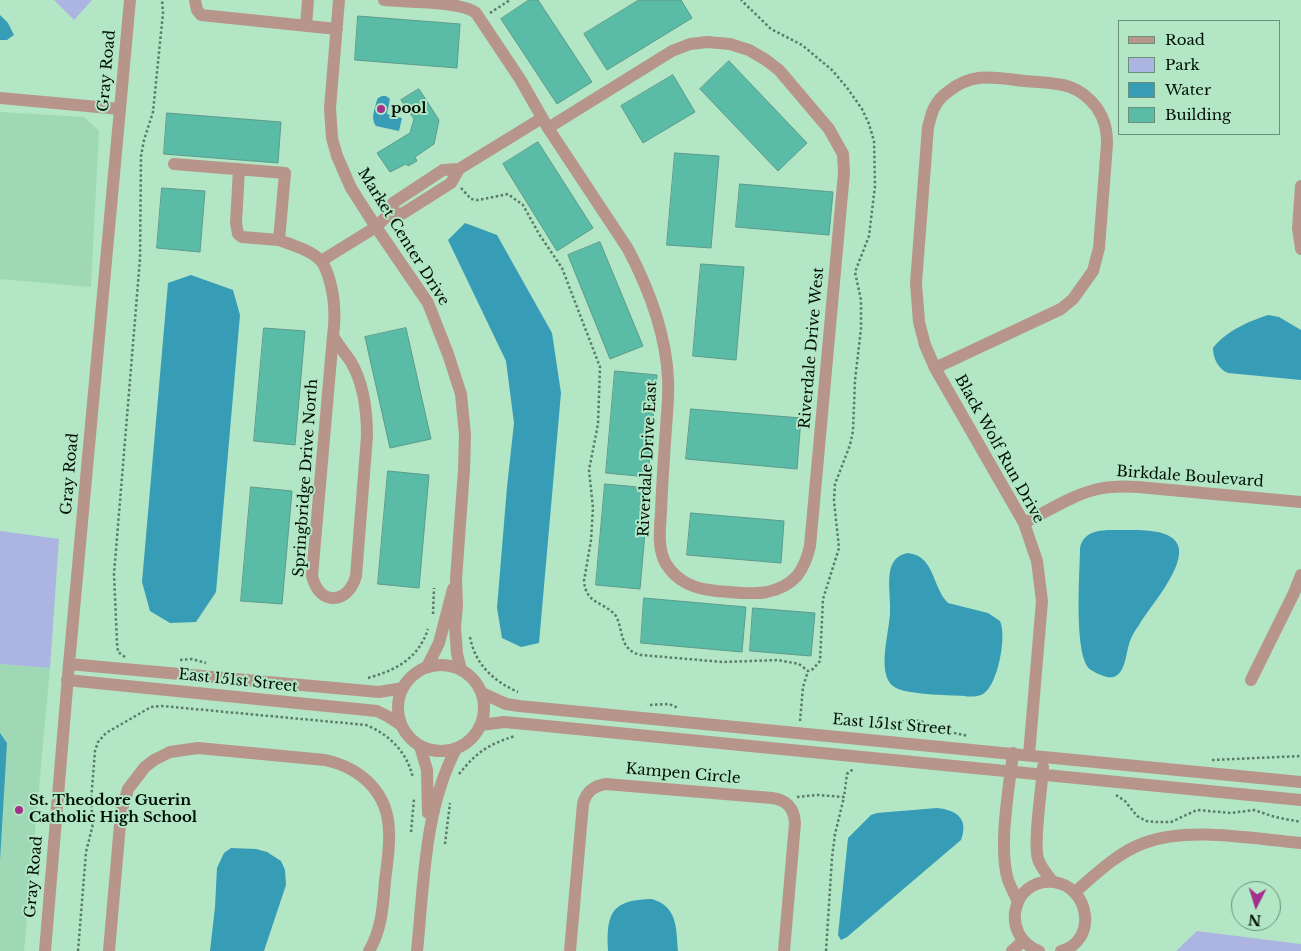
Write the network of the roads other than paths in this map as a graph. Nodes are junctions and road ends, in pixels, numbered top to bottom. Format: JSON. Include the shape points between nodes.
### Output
{"nodes":[{"id":1,"x":130,"y":0,"type":"edge"},
{"id":2,"x":196,"y":0,"type":"edge"},
{"id":3,"x":308,"y":0,"type":"edge"},
{"id":4,"x":339,"y":0,"type":"edge"},
{"id":5,"x":384,"y":0,"type":"edge"},
{"id":6,"x":306,"y":25,"type":"junction"},
{"id":7,"x":337,"y":29,"type":"junction"},
{"id":8,"x":0,"y":98,"type":"edge"},
{"id":9,"x":120,"y":109,"type":"junction"},
{"id":10,"x":545,"y":123,"type":"junction"},
{"id":11,"x":174,"y":164,"type":"dead end"},
{"id":12,"x":238,"y":169,"type":"junction"},
{"id":13,"x":1301,"y":186,"type":"edge"},
{"id":14,"x":376,"y":228,"type":"junction"},
{"id":15,"x":279,"y":240,"type":"junction"},
{"id":16,"x":1301,"y":249,"type":"edge"},
{"id":17,"x":321,"y":261,"type":"junction"},
{"id":18,"x":332,"y":336,"type":"junction"},
{"id":19,"x":935,"y":368,"type":"junction"},
{"id":20,"x":1301,"y":502,"type":"edge"},
{"id":21,"x":1024,"y":523,"type":"junction"},
{"id":22,"x":810,"y":546,"type":"joint"},
{"id":23,"x":1301,"y":575,"type":"edge"},
{"id":24,"x":456,"y":579,"type":"junction"},
{"id":25,"x":69,"y":664,"type":"junction"},
{"id":26,"x":427,"y":667,"type":"junction"},
{"id":27,"x":461,"y":670,"type":"junction"},
{"id":28,"x":67,"y":680,"type":"junction"},
{"id":29,"x":1251,"y":680,"type":"dead end"},
{"id":30,"x":403,"y":688,"type":"junction"},
{"id":31,"x":482,"y":693,"type":"junction"},
{"id":32,"x":401,"y":725,"type":"junction"},
{"id":33,"x":481,"y":725,"type":"junction"},
{"id":34,"x":420,"y":746,"type":"junction"},
{"id":35,"x":456,"y":748,"type":"junction"},
{"id":36,"x":1013,"y":753,"type":"junction"},
{"id":37,"x":1029,"y":755,"type":"junction"},
{"id":38,"x":1044,"y":756,"type":"junction"},
{"id":39,"x":1011,"y":772,"type":"junction"},
{"id":40,"x":1043,"y":775,"type":"junction"},
{"id":41,"x":1301,"y":782,"type":"edge"},
{"id":42,"x":1301,"y":800,"type":"edge"},
{"id":43,"x":429,"y":833,"type":"junction"},
{"id":44,"x":1301,"y":843,"type":"edge"},
{"id":45,"x":1053,"y":882,"type":"junction"},
{"id":46,"x":1075,"y":892,"type":"junction"},
{"id":47,"x":1018,"y":902,"type":"junction"},
{"id":48,"x":1023,"y":941,"type":"junction"},
{"id":49,"x":44,"y":951,"type":"edge"},
{"id":50,"x":109,"y":951,"type":"edge"},
{"id":51,"x":369,"y":951,"type":"edge"},
{"id":52,"x":417,"y":951,"type":"edge"},
{"id":53,"x":570,"y":951,"type":"edge"},
{"id":54,"x":784,"y":951,"type":"edge"},
{"id":55,"x":1012,"y":951,"type":"edge"},
{"id":56,"x":1039,"y":951,"type":"edge"},
{"id":57,"x":1061,"y":951,"type":"edge"}],
"edges":[{"from":1,"to":9,"type":"street","name":"Gray Road"},
{"from":2,"to":6,"type":"street","via":[[197,10],[202,15]]},
{"from":3,"to":6,"type":"street"},
{"from":4,"to":7,"type":"street","name":"Market Center Drive"},
{"from":5,"to":10,"type":"street","name":"Riverdale Drive East","via":[[460,6],[474,11]]},
{"from":6,"to":7,"type":"street"},
{"from":7,"to":14,"type":"street","name":"Market Center Drive","via":[[330,108],[332,138],[345,176]]},
{"from":8,"to":9,"type":"street"},
{"from":9,"to":25,"type":"street","name":"Gray Road"},
{"from":10,"to":14,"type":"street","via":[[457,173],[451,183],[402,214],[391,212]]},
{"from":10,"to":22,"type":"street","name":"Riverdale Drive East","via":[[628,249],[658,322],[669,382],[660,536],[660,548],[666,563],[675,575],[700,589],[766,592],[800,575]]},
{"from":10,"to":22,"type":"street","name":"Riverdale Drive West","via":[[672,51],[707,42],[730,44],[766,60],[779,70],[829,128],[843,154],[844,173]]},
{"from":11,"to":12,"type":"street"},
{"from":12,"to":15,"type":"street","via":[[238,234]]},
{"from":12,"to":15,"type":"street","via":[[284,173]]},
{"from":13,"to":16,"type":"street","via":[[1298,228]]},
{"from":14,"to":17,"type":"street"},
{"from":14,"to":24,"type":"street","name":"Market Center Drive","via":[[428,303],[461,394],[465,435]]},
{"from":15,"to":17,"type":"street"},
{"from":17,"to":18,"type":"street","name":"Springbridge Drive North","via":[[335,302]]},
{"from":18,"to":18,"type":"street","name":"Springbridge Drive North","via":[[312,576],[317,591],[333,598],[347,593],[356,576],[368,436],[361,385]]},
{"from":19,"to":19,"type":"street","name":"Black Wolf Run Drive","via":[[919,322],[916,283],[928,126],[934,108],[957,84],[976,77],[1076,88],[1100,112],[1107,127],[1098,248],[1093,271],[1073,299],[1061,309]]},
{"from":19,"to":21,"type":"street","name":"Black Wolf Run Drive"},
{"from":20,"to":21,"type":"street","name":"Birkdale Boulevard","via":[[1115,486],[1076,497]]},
{"from":21,"to":37,"type":"street","name":"Black Wolf Run Drive","via":[[1037,561],[1042,602]]},
{"from":23,"to":29,"type":"street"},
{"from":24,"to":26,"type":"street","name":"Market Center Drive","via":[[439,643]]},
{"from":24,"to":27,"type":"street","name":"Market Center Drive","via":[[455,626]]},
{"from":25,"to":28,"type":"street","name":"Gray Road"},
{"from":25,"to":30,"type":"street","name":"East 151st Street","via":[[379,692]]},
{"from":26,"to":27,"type":"street","via":[[444,665]]},
{"from":26,"to":30,"type":"street","via":[[413,675]]},
{"from":27,"to":31,"type":"street"},
{"from":28,"to":32,"type":"street","name":"East 151st Street","via":[[377,711]]},
{"from":28,"to":49,"type":"street","name":"Gray Road"},
{"from":30,"to":32,"type":"street","via":[[398,706]]},
{"from":31,"to":33,"type":"street","via":[[484,714]]},
{"from":31,"to":36,"type":"street","name":"East 151st Street","via":[[519,706]]},
{"from":32,"to":34,"type":"street"},
{"from":33,"to":35,"type":"street","via":[[475,735]]},
{"from":33,"to":39,"type":"street","via":[[504,722]]},
{"from":34,"to":35,"type":"street","via":[[438,751]]},
{"from":34,"to":43,"type":"street","via":[[427,770]]},
{"from":35,"to":43,"type":"street","via":[[444,772]]},
{"from":36,"to":37,"type":"street","name":"East 151st Street"},
{"from":36,"to":39,"type":"street"},
{"from":37,"to":38,"type":"street","name":"East 151st Street"},
{"from":38,"to":40,"type":"street"},
{"from":38,"to":41,"type":"street","name":"East 151st Street"},
{"from":39,"to":40,"type":"street"},
{"from":39,"to":47,"type":"street","via":[[1005,862],[1008,880]]},
{"from":40,"to":42,"type":"street"},
{"from":40,"to":45,"type":"street","via":[[1038,856]]},
{"from":43,"to":52,"type":"street"},
{"from":44,"to":46,"type":"street","via":[[1202,834],[1162,837],[1112,861]]},
{"from":45,"to":46,"type":"street"},
{"from":45,"to":47,"type":"street","via":[[1033,886]]},
{"from":46,"to":57,"type":"street","via":[[1086,912],[1085,924],[1075,943]]},
{"from":47,"to":48,"type":"street","via":[[1014,918]]},
{"from":48,"to":55,"type":"street"},
{"from":48,"to":56,"type":"street"},
{"from":50,"to":51,"type":"street","via":[[120,813],[128,789],[138,774],[154,760],[170,752],[198,748],[325,760],[358,772],[371,784],[388,819],[389,841],[382,920]]},
{"from":53,"to":54,"type":"street","name":"Kampen Circle","via":[[583,804],[592,788],[606,784],[772,798],[788,803],[794,812],[795,823]]}]}
